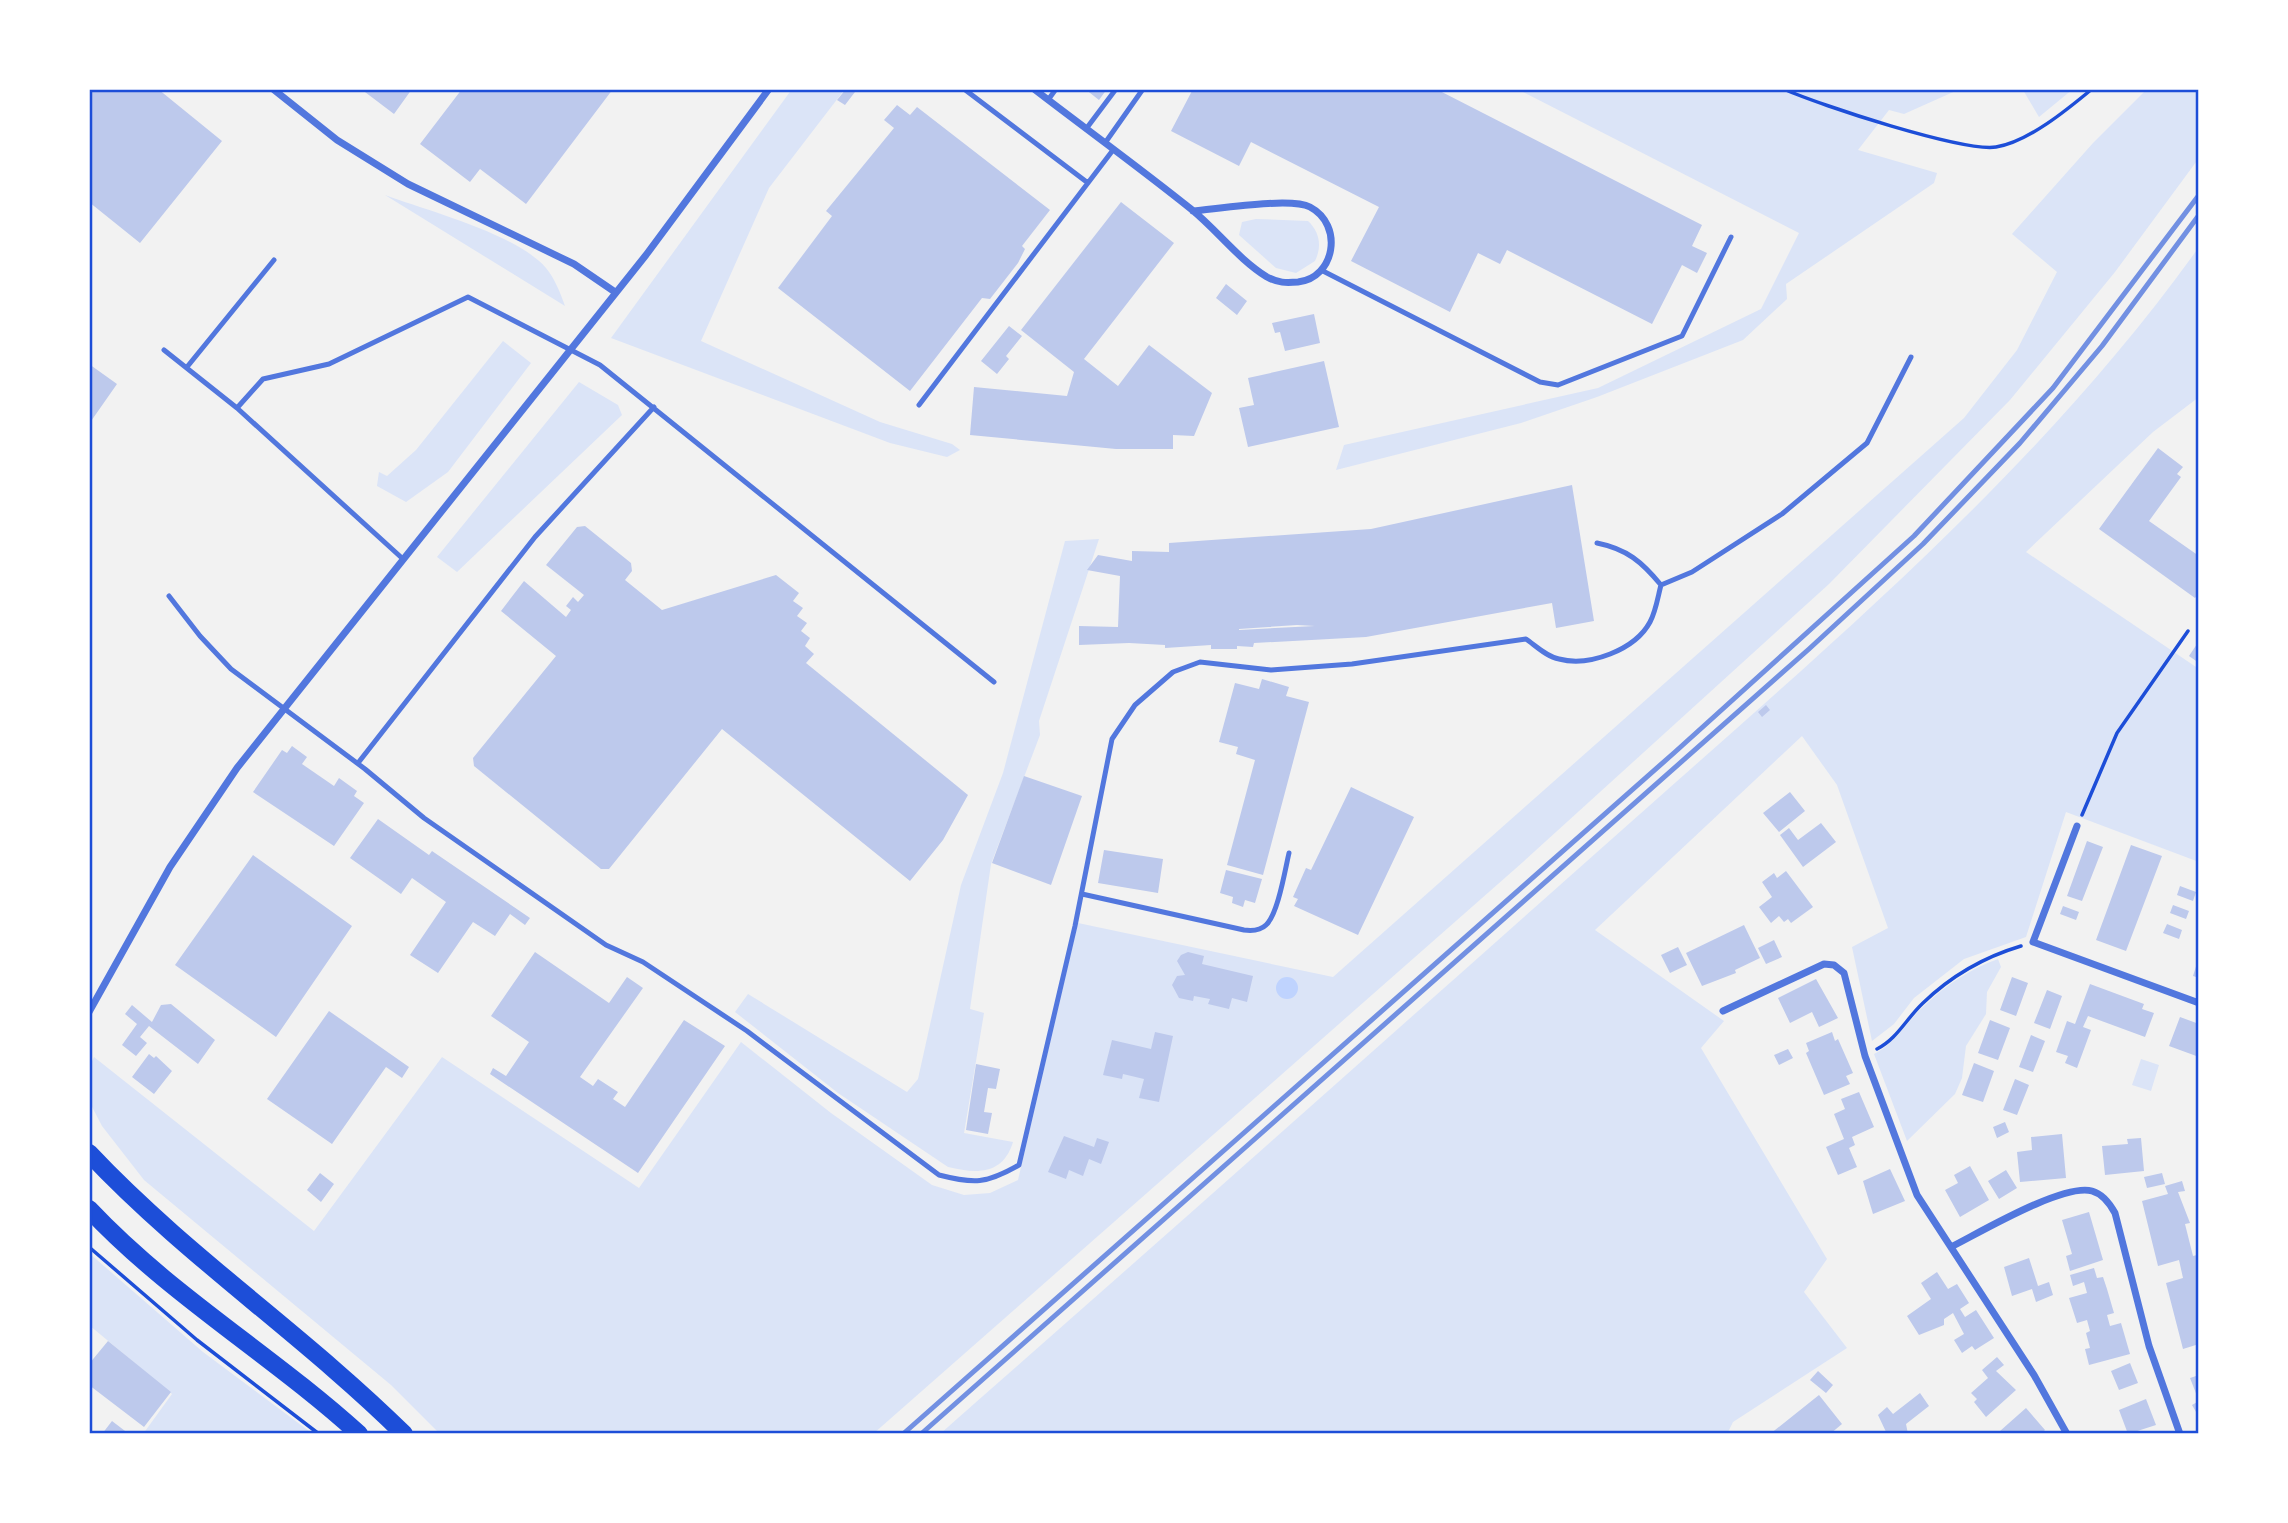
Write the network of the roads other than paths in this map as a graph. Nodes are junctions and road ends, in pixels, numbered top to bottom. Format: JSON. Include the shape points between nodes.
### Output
{"nodes":[{"id":1,"x":273,"y":89,"type":"edge"},
{"id":2,"x":769,"y":89,"type":"edge"},
{"id":3,"x":964,"y":89,"type":"edge"},
{"id":4,"x":1034,"y":89,"type":"edge"},
{"id":5,"x":1056,"y":89,"type":"edge"},
{"id":6,"x":1116,"y":89,"type":"edge"},
{"id":7,"x":1143,"y":89,"type":"edge"},
{"id":8,"x":1048,"y":100,"type":"junction"},
{"id":9,"x":1086,"y":129,"type":"junction"},
{"id":10,"x":1105,"y":143,"type":"junction"},
{"id":11,"x":1113,"y":150,"type":"junction"},
{"id":12,"x":1088,"y":183,"type":"junction"},
{"id":13,"x":1193,"y":211,"type":"junction"},
{"id":14,"x":1731,"y":237,"type":"dead end"},
{"id":15,"x":274,"y":260,"type":"dead end"},
{"id":16,"x":1321,"y":270,"type":"junction"},
{"id":17,"x":615,"y":292,"type":"junction"},
{"id":18,"x":164,"y":350,"type":"dead end"},
{"id":19,"x":1911,"y":357,"type":"dead end"},
{"id":20,"x":187,"y":367,"type":"junction"},
{"id":21,"x":919,"y":405,"type":"dead end"},
{"id":22,"x":654,"y":407,"type":"junction"},
{"id":23,"x":237,"y":408,"type":"junction"},
{"id":24,"x":1597,"y":543,"type":"dead end"},
{"id":25,"x":403,"y":559,"type":"junction"},
{"id":26,"x":1661,"y":585,"type":"junction"},
{"id":27,"x":169,"y":596,"type":"dead end"},
{"id":28,"x":993,"y":682,"type":"dead end"},
{"id":29,"x":283,"y":707,"type":"junction"},
{"id":30,"x":358,"y":763,"type":"junction"},
{"id":31,"x":2077,"y":826,"type":"road end"},
{"id":32,"x":1289,"y":853,"type":"dead end"},
{"id":33,"x":1082,"y":894,"type":"junction"},
{"id":34,"x":2199,"y":1003,"type":"edge"},
{"id":35,"x":1723,"y":1011,"type":"dead end"},
{"id":36,"x":89,"y":1012,"type":"edge"},
{"id":37,"x":89,"y":1153,"type":"edge"},
{"id":38,"x":89,"y":1209,"type":"edge"},
{"id":39,"x":1951,"y":1247,"type":"junction"},
{"id":40,"x":359,"y":1434,"type":"edge"},
{"id":41,"x":404,"y":1434,"type":"edge"},
{"id":42,"x":2067,"y":1434,"type":"edge"},
{"id":43,"x":2180,"y":1434,"type":"edge"}],
"edges":[{"from":1,"to":17,"type":"street","via":[[337,140],[408,184],[574,264]]},
{"from":2,"to":17,"type":"street"},
{"from":3,"to":12,"type":"lane"},
{"from":4,"to":8,"type":"street"},
{"from":5,"to":8,"type":"lane"},
{"from":6,"to":9,"type":"lane"},
{"from":7,"to":10,"type":"lane"},
{"from":8,"to":9,"type":"street"},
{"from":9,"to":10,"type":"street"},
{"from":10,"to":11,"type":"street"},
{"from":11,"to":12,"type":"lane"},
{"from":11,"to":13,"type":"street"},
{"from":12,"to":21,"type":"lane"},
{"from":13,"to":16,"type":"street","via":[[1233,250],[1274,280],[1308,281]]},
{"from":13,"to":16,"type":"street","via":[[1274,204],[1310,207],[1331,234],[1332,253]]},
{"from":14,"to":16,"type":"lane","via":[[1682,336],[1558,385],[1540,382]]},
{"from":15,"to":20,"type":"lane"},
{"from":17,"to":25,"type":"street"},
{"from":18,"to":20,"type":"lane"},
{"from":19,"to":26,"type":"lane","via":[[1867,443],[1782,514],[1692,572]]},
{"from":20,"to":23,"type":"lane"},
{"from":22,"to":23,"type":"lane","via":[[600,365],[468,297],[329,363],[263,379]]},
{"from":22,"to":28,"type":"lane"},
{"from":22,"to":30,"type":"lane","via":[[535,537]]},
{"from":23,"to":25,"type":"lane"},
{"from":24,"to":26,"type":"lane","via":[[1622,548]]},
{"from":25,"to":29,"type":"street"},
{"from":26,"to":33,"type":"lane","via":[[1650,621],[1635,641],[1576,662],[1556,659],[1526,639],[1352,664],[1271,670],[1200,662],[1173,672],[1135,705],[1112,739]]},
{"from":27,"to":29,"type":"lane","via":[[231,669]]},
{"from":29,"to":30,"type":"lane"},
{"from":29,"to":36,"type":"street","via":[[170,867]]},
{"from":30,"to":33,"type":"lane","via":[[424,818],[606,945],[643,962],[747,1031],[939,1175],[974,1184],[1019,1166]]},
{"from":31,"to":34,"type":"street","via":[[2033,942]]},
{"from":32,"to":33,"type":"lane","via":[[1272,915],[1256,931]]},
{"from":35,"to":39,"type":"street","via":[[1824,964],[1844,973],[1865,1056],[1917,1195]]},
{"from":37,"to":41,"type":"main road","via":[[174,1236],[321,1357]]},
{"from":38,"to":40,"type":"main road","via":[[176,1289]]},
{"from":39,"to":42,"type":"street"},
{"from":39,"to":43,"type":"street","via":[[2060,1196],[2082,1190],[2102,1196],[2115,1213],[2149,1346]]}]}
